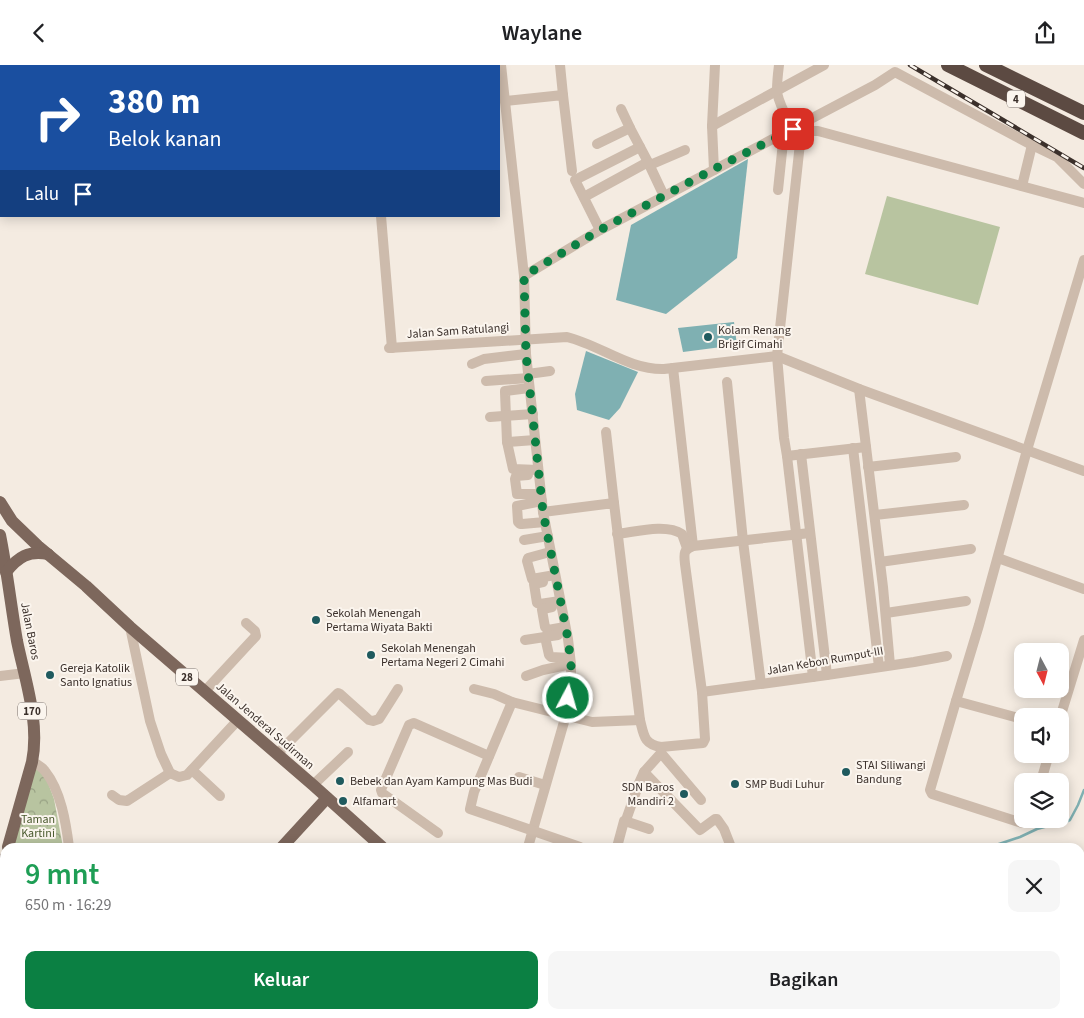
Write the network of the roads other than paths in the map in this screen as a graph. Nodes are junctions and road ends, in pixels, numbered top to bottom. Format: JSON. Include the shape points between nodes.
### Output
{"nodes":[{"id":1,"x":502,"y":65,"type":"edge"},
{"id":2,"x":560,"y":65,"type":"edge"},
{"id":3,"x":715,"y":65,"type":"edge"},
{"id":4,"x":779,"y":65,"type":"edge"},
{"id":5,"x":824,"y":65,"type":"edge"},
{"id":6,"x":885,"y":65,"type":"edge"},
{"id":7,"x":948,"y":65,"type":"edge"},
{"id":8,"x":986,"y":65,"type":"edge"},
{"id":9,"x":895,"y":72,"type":"junction"},
{"id":10,"x":777,"y":90,"type":"junction"},
{"id":11,"x":563,"y":95,"type":"junction"},
{"id":12,"x":505,"y":101,"type":"junction"},
{"id":13,"x":621,"y":109,"type":"dead end"},
{"id":14,"x":1084,"y":113,"type":"edge"},
{"id":15,"x":712,"y":126,"type":"junction"},
{"id":16,"x":630,"y":128,"type":"junction"},
{"id":17,"x":793,"y":132,"type":"junction"},
{"id":18,"x":1084,"y":133,"type":"edge"},
{"id":19,"x":598,"y":144,"type":"dead end"},
{"id":20,"x":1032,"y":145,"type":"junction"},
{"id":21,"x":640,"y":147,"type":"junction"},
{"id":22,"x":685,"y":150,"type":"dead end"},
{"id":23,"x":649,"y":164,"type":"junction"},
{"id":24,"x":714,"y":169,"type":"junction"},
{"id":25,"x":572,"y":171,"type":"dead end"},
{"id":26,"x":1079,"y":176,"type":"edge"},
{"id":27,"x":1084,"y":184,"type":"edge"},
{"id":28,"x":1022,"y":186,"type":"junction"},
{"id":29,"x":778,"y":190,"type":"dead end"},
{"id":30,"x":664,"y":196,"type":"junction"},
{"id":31,"x":584,"y":197,"type":"junction"},
{"id":32,"x":1084,"y":203,"type":"edge"},
{"id":33,"x":382,"y":217,"type":"edge"},
{"id":34,"x":600,"y":230,"type":"junction"},
{"id":35,"x":1084,"y":260,"type":"edge"},
{"id":36,"x":524,"y":276,"type":"junction"},
{"id":37,"x":525,"y":339,"type":"junction"},
{"id":38,"x":526,"y":354,"type":"junction"},
{"id":39,"x":776,"y":356,"type":"junction"},
{"id":40,"x":472,"y":364,"type":"dead end"},
{"id":41,"x":672,"y":368,"type":"junction"},
{"id":42,"x":550,"y":371,"type":"dead end"},
{"id":43,"x":529,"y":380,"type":"junction"},
{"id":44,"x":486,"y":381,"type":"dead end"},
{"id":45,"x":727,"y":382,"type":"dead end"},
{"id":46,"x":859,"y":389,"type":"junction"},
{"id":47,"x":533,"y":414,"type":"junction"},
{"id":48,"x":506,"y":416,"type":"junction"},
{"id":49,"x":490,"y":417,"type":"dead end"},
{"id":50,"x":606,"y":432,"type":"dead end"},
{"id":51,"x":535,"y":440,"type":"junction"},
{"id":52,"x":508,"y":442,"type":"junction"},
{"id":53,"x":866,"y":447,"type":"junction"},
{"id":54,"x":853,"y":448,"type":"junction"},
{"id":55,"x":1027,"y":450,"type":"junction"},
{"id":56,"x":801,"y":454,"type":"junction"},
{"id":57,"x":787,"y":456,"type":"junction"},
{"id":58,"x":956,"y":457,"type":"dead end"},
{"id":59,"x":868,"y":467,"type":"junction"},
{"id":60,"x":1084,"y":471,"type":"edge"},
{"id":61,"x":539,"y":472,"type":"junction"},
{"id":62,"x":541,"y":497,"type":"junction"},
{"id":63,"x":0,"y":502,"type":"edge"},
{"id":64,"x":614,"y":503,"type":"junction"},
{"id":65,"x":964,"y":505,"type":"dead end"},
{"id":66,"x":875,"y":515,"type":"junction"},
{"id":67,"x":544,"y":517,"type":"junction"},
{"id":68,"x":6,"y":524,"type":"edge"},
{"id":69,"x":810,"y":533,"type":"junction"},
{"id":70,"x":617,"y":534,"type":"junction"},
{"id":71,"x":796,"y":534,"type":"junction"},
{"id":72,"x":0,"y":535,"type":"edge"},
{"id":73,"x":548,"y":537,"type":"junction"},
{"id":74,"x":524,"y":540,"type":"dead end"},
{"id":75,"x":743,"y":541,"type":"junction"},
{"id":76,"x":690,"y":547,"type":"junction"},
{"id":77,"x":972,"y":549,"type":"dead end"},
{"id":78,"x":550,"y":552,"type":"junction"},
{"id":79,"x":48,"y":554,"type":"junction"},
{"id":80,"x":998,"y":558,"type":"junction"},
{"id":81,"x":880,"y":562,"type":"junction"},
{"id":82,"x":6,"y":572,"type":"junction"},
{"id":83,"x":555,"y":577,"type":"junction"},
{"id":84,"x":1084,"y":589,"type":"edge"},
{"id":85,"x":966,"y":601,"type":"dead end"},
{"id":86,"x":560,"y":603,"type":"junction"},
{"id":87,"x":886,"y":613,"type":"junction"},
{"id":88,"x":246,"y":623,"type":"dead end"},
{"id":89,"x":130,"y":627,"type":"junction"},
{"id":90,"x":566,"y":631,"type":"junction"},
{"id":91,"x":545,"y":637,"type":"junction"},
{"id":92,"x":525,"y":640,"type":"dead end"},
{"id":93,"x":1084,"y":640,"type":"edge"},
{"id":94,"x":947,"y":656,"type":"dead end"},
{"id":95,"x":571,"y":661,"type":"junction"},
{"id":96,"x":890,"y":665,"type":"junction"},
{"id":97,"x":878,"y":667,"type":"junction"},
{"id":98,"x":25,"y":673,"type":"junction"},
{"id":99,"x":826,"y":675,"type":"junction"},
{"id":100,"x":0,"y":676,"type":"edge"},
{"id":101,"x":526,"y":676,"type":"dead end"},
{"id":102,"x":813,"y":677,"type":"junction"},
{"id":103,"x":761,"y":685,"type":"junction"},
{"id":104,"x":398,"y":689,"type":"dead end"},
{"id":105,"x":474,"y":689,"type":"dead end"},
{"id":106,"x":204,"y":691,"type":"junction"},
{"id":107,"x":702,"y":692,"type":"junction"},
{"id":108,"x":956,"y":701,"type":"junction"},
{"id":109,"x":512,"y":702,"type":"junction"},
{"id":110,"x":1063,"y":708,"type":"edge"},
{"id":111,"x":566,"y":715,"type":"junction"},
{"id":112,"x":1014,"y":717,"type":"edge"},
{"id":113,"x":238,"y":720,"type":"junction"},
{"id":114,"x":640,"y":720,"type":"junction"},
{"id":115,"x":661,"y":750,"type":"junction"},
{"id":116,"x":348,"y":752,"type":"dead end"},
{"id":117,"x":277,"y":754,"type":"junction"},
{"id":118,"x":489,"y":756,"type":"junction"},
{"id":119,"x":32,"y":761,"type":"junction"},
{"id":120,"x":192,"y":769,"type":"junction"},
{"id":121,"x":644,"y":772,"type":"junction"},
{"id":122,"x":170,"y":773,"type":"junction"},
{"id":123,"x":519,"y":777,"type":"dead end"},
{"id":124,"x":313,"y":785,"type":"junction"},
{"id":125,"x":545,"y":785,"type":"junction"},
{"id":126,"x":112,"y":795,"type":"dead end"},
{"id":127,"x":220,"y":796,"type":"dead end"},
{"id":128,"x":327,"y":798,"type":"junction"},
{"id":129,"x":701,"y":800,"type":"dead end"},
{"id":130,"x":626,"y":820,"type":"junction"},
{"id":131,"x":1014,"y":820,"type":"edge"},
{"id":132,"x":649,"y":829,"type":"dead end"},
{"id":133,"x":533,"y":831,"type":"junction"},
{"id":134,"x":438,"y":833,"type":"dead end"},
{"id":135,"x":9,"y":843,"type":"edge"},
{"id":136,"x":68,"y":843,"type":"edge"},
{"id":137,"x":286,"y":843,"type":"edge"},
{"id":138,"x":378,"y":843,"type":"edge"},
{"id":139,"x":529,"y":843,"type":"edge"},
{"id":140,"x":568,"y":843,"type":"edge"},
{"id":141,"x":618,"y":843,"type":"edge"},
{"id":142,"x":729,"y":843,"type":"edge"}],
"edges":[{"from":1,"to":12,"type":"street"},
{"from":2,"to":11,"type":"street"},
{"from":3,"to":15,"type":"street"},
{"from":4,"to":10,"type":"street"},
{"from":5,"to":10,"type":"street"},
{"from":6,"to":9,"type":"street"},
{"from":7,"to":18,"type":"highway","number":"4"},
{"from":8,"to":14,"type":"highway","number":"4"},
{"from":9,"to":17,"type":"street"},
{"from":9,"to":20,"type":"street"},
{"from":10,"to":15,"type":"street"},
{"from":10,"to":17,"type":"street"},
{"from":11,"to":12,"type":"street"},
{"from":11,"to":25,"type":"street"},
{"from":12,"to":36,"type":"street"},
{"from":13,"to":16,"type":"street"},
{"from":15,"to":24,"type":"street"},
{"from":16,"to":19,"type":"street"},
{"from":16,"to":21,"type":"street"},
{"from":17,"to":24,"type":"street"},
{"from":17,"to":28,"type":"street","via":[[818,131]]},
{"from":17,"to":29,"type":"street"},
{"from":17,"to":39,"type":"street"},
{"from":20,"to":26,"type":"street","via":[[1058,157]]},
{"from":20,"to":28,"type":"street"},
{"from":21,"to":23,"type":"street"},
{"from":21,"to":31,"type":"street","via":[[575,180]]},
{"from":22,"to":23,"type":"street"},
{"from":23,"to":30,"type":"street"},
{"from":23,"to":31,"type":"street"},
{"from":24,"to":30,"type":"street"},
{"from":26,"to":27,"type":"street"},
{"from":28,"to":32,"type":"street"},
{"from":30,"to":34,"type":"street"},
{"from":31,"to":34,"type":"street"},
{"from":33,"to":37,"type":"street","name":"Jalan Sam Ratulangi","via":[[390,348]]},
{"from":34,"to":36,"type":"street"},
{"from":35,"to":55,"type":"street"},
{"from":36,"to":37,"type":"street"},
{"from":37,"to":38,"type":"street"},
{"from":37,"to":41,"type":"street","name":"Jalan Sam Ratulangi","via":[[567,337],[640,367]]},
{"from":38,"to":40,"type":"street","via":[[484,359]]},
{"from":38,"to":43,"type":"street"},
{"from":39,"to":41,"type":"street","name":"Jalan Sam Ratulangi"},
{"from":39,"to":46,"type":"street"},
{"from":39,"to":57,"type":"street"},
{"from":41,"to":76,"type":"street"},
{"from":42,"to":43,"type":"street"},
{"from":43,"to":44,"type":"street"},
{"from":43,"to":47,"type":"street"},
{"from":43,"to":48,"type":"street","via":[[504,394]]},
{"from":45,"to":75,"type":"street"},
{"from":46,"to":53,"type":"street","name":"Jalan Kebon Rumput-III"},
{"from":46,"to":55,"type":"street"},
{"from":47,"to":48,"type":"street"},
{"from":47,"to":51,"type":"street"},
{"from":48,"to":49,"type":"street"},
{"from":48,"to":52,"type":"street"},
{"from":50,"to":64,"type":"street"},
{"from":51,"to":52,"type":"street"},
{"from":51,"to":61,"type":"street"},
{"from":52,"to":61,"type":"street","via":[[512,469]]},
{"from":53,"to":54,"type":"street"},
{"from":53,"to":59,"type":"street","name":"Jalan Kebon Rumput-III"},
{"from":54,"to":56,"type":"street"},
{"from":54,"to":97,"type":"street"},
{"from":55,"to":60,"type":"street"},
{"from":55,"to":80,"type":"street"},
{"from":56,"to":57,"type":"street"},
{"from":56,"to":69,"type":"street"},
{"from":57,"to":71,"type":"street"},
{"from":58,"to":59,"type":"street"},
{"from":59,"to":66,"type":"street","name":"Jalan Kebon Rumput-III"},
{"from":61,"to":62,"type":"street"},
{"from":61,"to":62,"type":"street","via":[[518,475],[515,479],[516,493]]},
{"from":62,"to":67,"type":"street"},
{"from":62,"to":67,"type":"street","via":[[517,507],[518,522],[522,525]]},
{"from":63,"to":68,"type":"main road","name":"Jalan Jenderal Sudirman"},
{"from":64,"to":67,"type":"street"},
{"from":64,"to":70,"type":"street"},
{"from":65,"to":66,"type":"street"},
{"from":66,"to":81,"type":"street","name":"Jalan Kebon Rumput-III"},
{"from":67,"to":73,"type":"street"},
{"from":68,"to":79,"type":"main road","name":"Jalan Jenderal Sudirman"},
{"from":69,"to":71,"type":"street"},
{"from":69,"to":99,"type":"street"},
{"from":70,"to":76,"type":"street","via":[[674,530],[682,534]]},
{"from":70,"to":114,"type":"street"},
{"from":71,"to":75,"type":"street"},
{"from":71,"to":102,"type":"street"},
{"from":72,"to":82,"type":"main road","name":"Jalan Baros","number":"170"},
{"from":73,"to":74,"type":"street"},
{"from":73,"to":78,"type":"street"},
{"from":75,"to":76,"type":"street"},
{"from":75,"to":103,"type":"street"},
{"from":76,"to":107,"type":"street","via":[[685,554],[685,565]]},
{"from":77,"to":81,"type":"street"},
{"from":78,"to":83,"type":"street"},
{"from":78,"to":83,"type":"street","via":[[527,561],[532,579]]},
{"from":79,"to":82,"type":"main road","via":[[26,555]]},
{"from":79,"to":89,"type":"main road","name":"Jalan Jenderal Sudirman","number":"28"},
{"from":80,"to":84,"type":"street"},
{"from":80,"to":108,"type":"street"},
{"from":81,"to":87,"type":"street","name":"Jalan Kebon Rumput-III"},
{"from":82,"to":98,"type":"main road","name":"Jalan Baros","number":"170"},
{"from":83,"to":86,"type":"street"},
{"from":83,"to":86,"type":"street","via":[[534,584],[536,600],[540,604]]},
{"from":85,"to":87,"type":"street"},
{"from":86,"to":90,"type":"street"},
{"from":86,"to":90,"type":"street","via":[[542,609],[545,627]]},
{"from":87,"to":96,"type":"street","name":"Jalan Kebon Rumput-III"},
{"from":88,"to":106,"type":"street","via":[[256,636]]},
{"from":89,"to":106,"type":"main road","name":"Jalan Jenderal Sudirman","number":"28"},
{"from":89,"to":122,"type":"street","via":[[150,721]]},
{"from":90,"to":91,"type":"street"},
{"from":90,"to":95,"type":"street"},
{"from":91,"to":92,"type":"street"},
{"from":91,"to":95,"type":"street","via":[[551,657]]},
{"from":93,"to":110,"type":"street"},
{"from":94,"to":96,"type":"street"},
{"from":95,"to":101,"type":"street"},
{"from":95,"to":111,"type":"street"},
{"from":96,"to":97,"type":"street","name":"Jalan Kebon Rumput-III"},
{"from":97,"to":99,"type":"street","name":"Jalan Kebon Rumput-III"},
{"from":98,"to":100,"type":"street"},
{"from":98,"to":119,"type":"main road","name":"Jalan Baros","number":"170","via":[[34,726]]},
{"from":99,"to":102,"type":"street","name":"Jalan Kebon Rumput-III"},
{"from":102,"to":103,"type":"street","name":"Jalan Kebon Rumput-III"},
{"from":103,"to":107,"type":"street","name":"Jalan Kebon Rumput-III"},
{"from":104,"to":117,"type":"street","via":[[376,721],[370,720],[338,693]]},
{"from":105,"to":109,"type":"street"},
{"from":106,"to":113,"type":"main road","name":"Jalan Jenderal Sudirman","number":"28"},
{"from":107,"to":115,"type":"street","via":[[705,741]]},
{"from":108,"to":112,"type":"street"},
{"from":108,"to":131,"type":"street","via":[[930,790],[932,794]]},
{"from":109,"to":111,"type":"street"},
{"from":109,"to":118,"type":"street"},
{"from":111,"to":114,"type":"street","via":[[592,722]]},
{"from":111,"to":125,"type":"street"},
{"from":113,"to":117,"type":"main road","name":"Jalan Jenderal Sudirman","number":"28"},
{"from":113,"to":120,"type":"street"},
{"from":114,"to":115,"type":"street","via":[[648,742]]},
{"from":115,"to":121,"type":"street"},
{"from":115,"to":129,"type":"street"},
{"from":116,"to":124,"type":"street"},
{"from":117,"to":124,"type":"main road","name":"Jalan Jenderal Sudirman","number":"28"},
{"from":118,"to":133,"type":"street","via":[[470,809]]},
{"from":118,"to":134,"type":"street","via":[[414,723],[408,727],[381,791]]},
{"from":119,"to":135,"type":"main road","name":"Jalan Baros","number":"170"},
{"from":119,"to":136,"type":"street","via":[[51,779],[66,823]]},
{"from":120,"to":122,"type":"street","via":[[179,777]]},
{"from":120,"to":127,"type":"street"},
{"from":121,"to":130,"type":"street"},
{"from":121,"to":142,"type":"street","via":[[700,830],[718,819]]},
{"from":122,"to":126,"type":"street","via":[[127,801]]},
{"from":123,"to":125,"type":"street"},
{"from":124,"to":128,"type":"main road","name":"Jalan Jenderal Sudirman","number":"28"},
{"from":125,"to":133,"type":"street"},
{"from":128,"to":137,"type":"main road"},
{"from":128,"to":138,"type":"main road","name":"Jalan Jenderal Sudirman","number":"28"},
{"from":130,"to":132,"type":"street"},
{"from":130,"to":141,"type":"street"},
{"from":133,"to":139,"type":"street"},
{"from":133,"to":140,"type":"street"}]}
